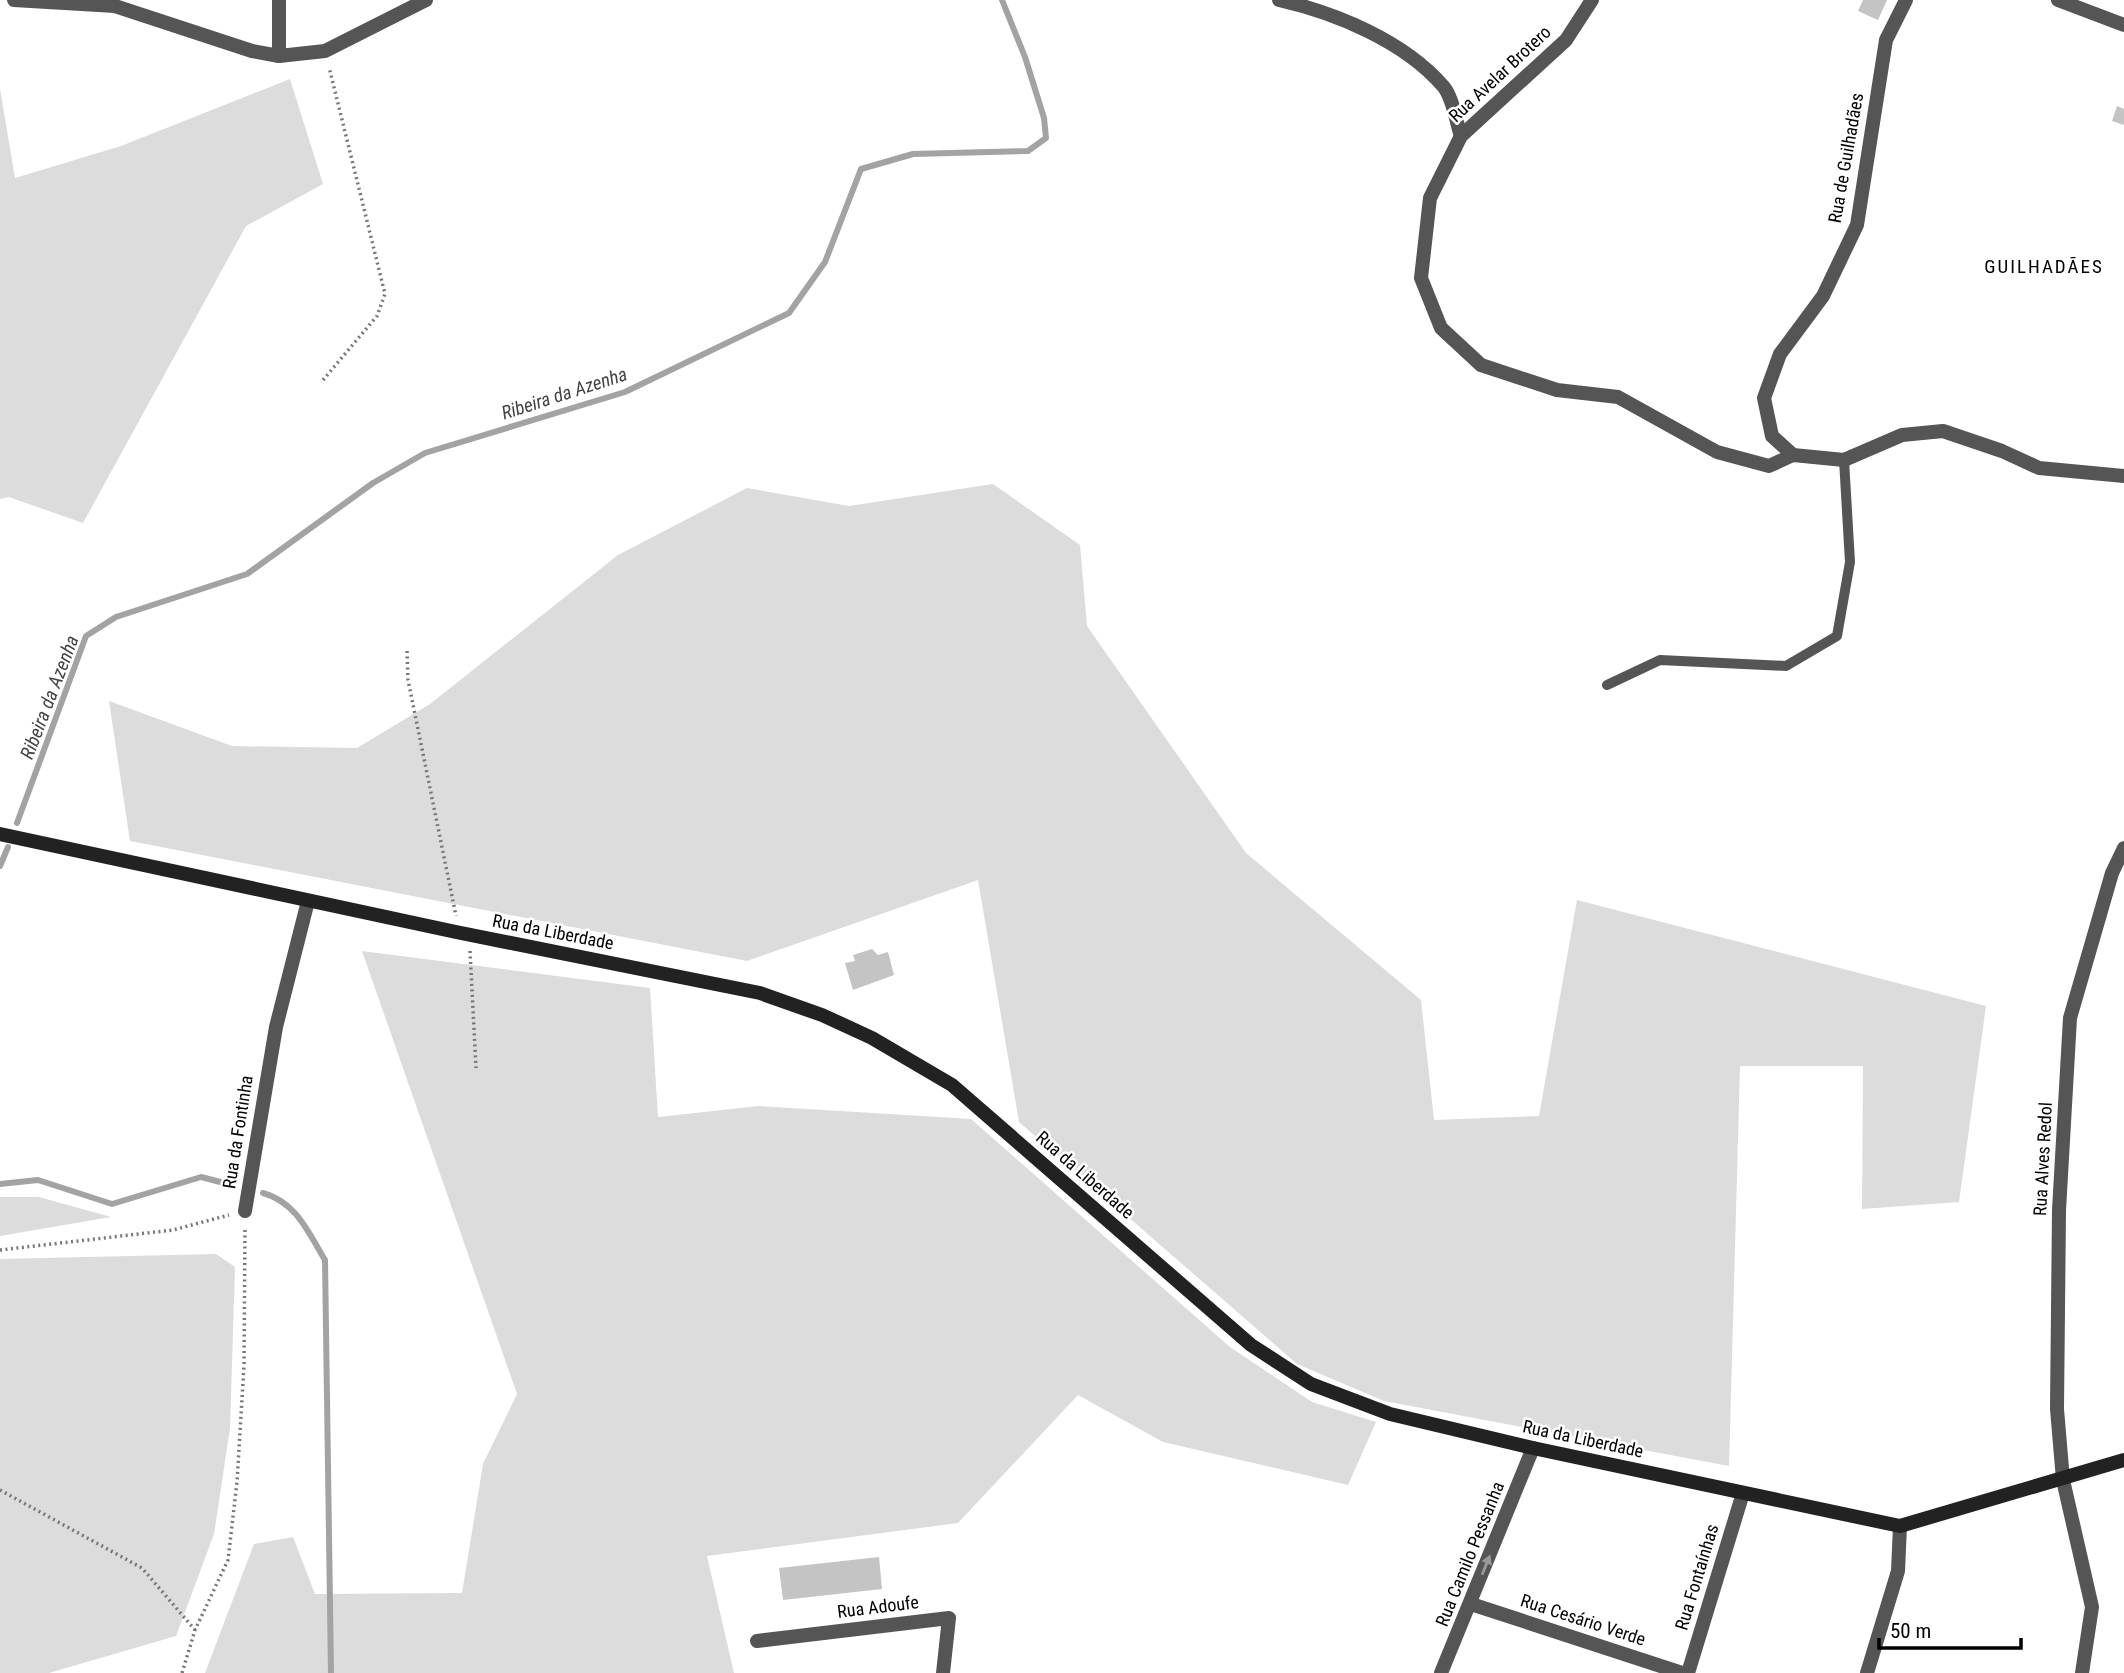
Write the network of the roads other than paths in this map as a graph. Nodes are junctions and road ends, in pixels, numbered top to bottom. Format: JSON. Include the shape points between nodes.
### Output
{"nodes":[{"id":1,"x":14,"y":0,"type":"edge"},
{"id":2,"x":279,"y":0,"type":"edge"},
{"id":3,"x":426,"y":0,"type":"edge"},
{"id":4,"x":1279,"y":0,"type":"edge"},
{"id":5,"x":1592,"y":0,"type":"edge"},
{"id":6,"x":1906,"y":0,"type":"edge"},
{"id":7,"x":2059,"y":0,"type":"edge"},
{"id":8,"x":113,"y":3,"type":"edge"},
{"id":9,"x":2124,"y":25,"type":"edge"},
{"id":10,"x":279,"y":56,"type":"junction"},
{"id":11,"x":1461,"y":136,"type":"junction"},
{"id":12,"x":1793,"y":456,"type":"junction"},
{"id":13,"x":1844,"y":460,"type":"junction"},
{"id":14,"x":2124,"y":476,"type":"edge"},
{"id":15,"x":1607,"y":685,"type":"dead end"},
{"id":16,"x":0,"y":834,"type":"edge"},
{"id":17,"x":2124,"y":848,"type":"edge"},
{"id":18,"x":308,"y":901,"type":"junction"},
{"id":19,"x":245,"y":1211,"type":"road end"},
{"id":20,"x":1533,"y":1448,"type":"junction"},
{"id":21,"x":2124,"y":1460,"type":"edge"},
{"id":22,"x":2063,"y":1480,"type":"junction"},
{"id":23,"x":1743,"y":1493,"type":"junction"},
{"id":24,"x":1900,"y":1526,"type":"junction"},
{"id":25,"x":1471,"y":1604,"type":"junction"},
{"id":26,"x":757,"y":1640,"type":"dead end"},
{"id":27,"x":943,"y":1673,"type":"edge"},
{"id":28,"x":1441,"y":1673,"type":"edge"},
{"id":29,"x":1682,"y":1673,"type":"edge"},
{"id":30,"x":1688,"y":1673,"type":"edge"},
{"id":31,"x":1867,"y":1673,"type":"edge"},
{"id":32,"x":2082,"y":1673,"type":"edge"}],
"edges":[{"from":1,"to":8,"type":"street"},
{"from":2,"to":10,"type":"street"},
{"from":3,"to":10,"type":"street","via":[[325,51]]},
{"from":4,"to":11,"type":"street","via":[[1319,9],[1399,49],[1445,88]]},
{"from":5,"to":11,"type":"street","name":"Rua Avelar Brotero","via":[[1566,40]]},
{"from":6,"to":12,"type":"street","name":"Rua de Guilhadães","via":[[1886,40],[1857,225],[1823,296],[1780,354],[1764,398],[1772,436]]},
{"from":7,"to":9,"type":"street"},
{"from":8,"to":10,"type":"street"},
{"from":11,"to":12,"type":"street","name":"Rua Avelar Brotero","via":[[1430,198],[1421,278],[1441,328],[1481,365],[1557,390],[1618,397],[1717,452],[1769,466]]},
{"from":12,"to":13,"type":"street"},
{"from":13,"to":14,"type":"street","via":[[1902,435],[1943,431],[2039,468]]},
{"from":13,"to":15,"type":"lane","via":[[1850,562],[1837,636],[1786,666],[1660,660]]},
{"from":16,"to":18,"type":"street","name":"Rua da Liberdade"},
{"from":17,"to":22,"type":"street","name":"Rua Alves Redol","via":[[2112,873],[2070,1018],[2059,1210],[2057,1409]]},
{"from":18,"to":19,"type":"street","name":"Rua da Fontinha","via":[[276,1027]]},
{"from":18,"to":20,"type":"street","name":"Rua da Liberdade","via":[[760,993],[822,1015],[873,1038],[952,1085],[1278,1365],[1311,1384],[1379,1411]]},
{"from":20,"to":23,"type":"street","name":"Rua da Liberdade"},
{"from":25,"to":20,"type":"street","name":"Rua Camilo Pessanha","one_way":true},
{"from":21,"to":22,"type":"street","name":"Rua da Liberdade"},
{"from":22,"to":24,"type":"street","name":"Rua da Liberdade"},
{"from":22,"to":32,"type":"street","name":"Rua Alves Redol","via":[[2092,1607]]},
{"from":23,"to":24,"type":"street","name":"Rua da Liberdade"},
{"from":23,"to":30,"type":"street","name":"Rua Fontaínhas"},
{"from":24,"to":31,"type":"street","via":[[1898,1571]]},
{"from":25,"to":28,"type":"street","name":"Rua Camilo Pessanha"},
{"from":25,"to":29,"type":"street","name":"Rua Cesário Verde"},
{"from":26,"to":27,"type":"street","name":"Rua Adoufe","via":[[949,1618]]}]}
